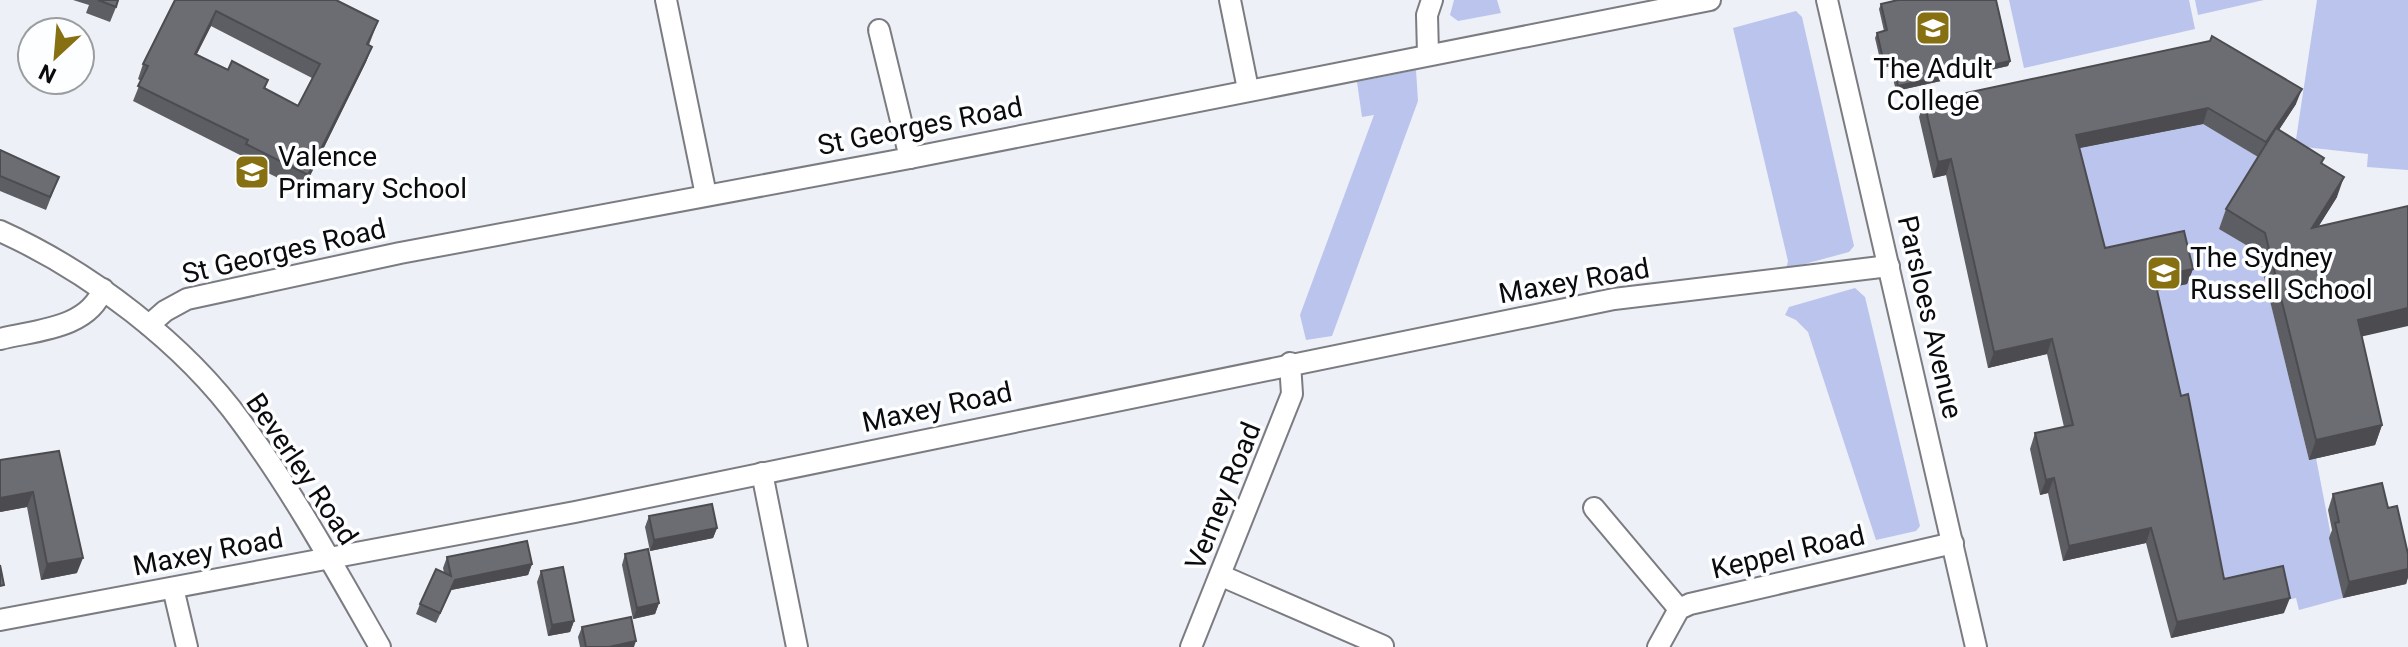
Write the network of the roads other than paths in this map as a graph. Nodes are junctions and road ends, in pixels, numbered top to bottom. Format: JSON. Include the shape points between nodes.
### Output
{"nodes":[{"id":1,"x":666,"y":0,"type":"edge"},
{"id":2,"x":1230,"y":0,"type":"edge"},
{"id":3,"x":1432,"y":0,"type":"edge"},
{"id":4,"x":1710,"y":0,"type":"edge"},
{"id":5,"x":1827,"y":0,"type":"edge"},
{"id":6,"x":879,"y":30,"type":"dead end"},
{"id":7,"x":1428,"y":54,"type":"junction"},
{"id":8,"x":1248,"y":89,"type":"junction"},
{"id":9,"x":910,"y":158,"type":"junction"},
{"id":10,"x":706,"y":195,"type":"junction"},
{"id":11,"x":0,"y":231,"type":"edge"},
{"id":12,"x":1889,"y":266,"type":"junction"},
{"id":13,"x":103,"y":289,"type":"junction"},
{"id":14,"x":149,"y":325,"type":"junction"},
{"id":15,"x":0,"y":339,"type":"edge"},
{"id":16,"x":1290,"y":363,"type":"junction"},
{"id":17,"x":762,"y":473,"type":"junction"},
{"id":18,"x":1594,"y":508,"type":"dead end"},
{"id":19,"x":1953,"y":543,"type":"junction"},
{"id":20,"x":328,"y":557,"type":"junction"},
{"id":21,"x":1222,"y":576,"type":"junction"},
{"id":22,"x":173,"y":588,"type":"junction"},
{"id":23,"x":1679,"y":609,"type":"junction"},
{"id":24,"x":0,"y":620,"type":"edge"},
{"id":25,"x":1383,"y":646,"type":"edge"},
{"id":26,"x":187,"y":647,"type":"edge"},
{"id":27,"x":380,"y":647,"type":"edge"},
{"id":28,"x":797,"y":647,"type":"edge"},
{"id":29,"x":1191,"y":647,"type":"edge"},
{"id":30,"x":1658,"y":647,"type":"edge"},
{"id":31,"x":1976,"y":647,"type":"edge"}],
"edges":[{"from":1,"to":10,"type":"street"},
{"from":2,"to":8,"type":"street"},
{"from":3,"to":7,"type":"street"},
{"from":4,"to":7,"type":"street","name":"St Georges Road"},
{"from":5,"to":12,"type":"street","name":"Parsloes Avenue"},
{"from":6,"to":9,"type":"street"},
{"from":7,"to":8,"type":"street","name":"St Georges Road"},
{"from":8,"to":9,"type":"street","name":"St Georges Road"},
{"from":9,"to":10,"type":"street","name":"St Georges Road"},
{"from":10,"to":14,"type":"street","name":"St Georges Road","via":[[187,299]]},
{"from":11,"to":13,"type":"street","name":"Beverley Road"},
{"from":12,"to":16,"type":"street","name":"Maxey Road","via":[[1614,299]]},
{"from":12,"to":19,"type":"street","name":"Parsloes Avenue"},
{"from":13,"to":14,"type":"street","name":"Beverley Road"},
{"from":13,"to":15,"type":"street","via":[[89,313]]},
{"from":14,"to":20,"type":"street","name":"Beverley Road","via":[[242,421]]},
{"from":16,"to":17,"type":"street","name":"Maxey Road"},
{"from":16,"to":21,"type":"street","name":"Verney Road","via":[[1292,394]]},
{"from":17,"to":20,"type":"street","name":"Maxey Road"},
{"from":17,"to":28,"type":"street"},
{"from":18,"to":23,"type":"street"},
{"from":19,"to":23,"type":"street","name":"Keppel Road"},
{"from":19,"to":31,"type":"street","name":"Parsloes Avenue"},
{"from":20,"to":22,"type":"street","name":"Maxey Road"},
{"from":20,"to":27,"type":"street","name":"Beverley Road"},
{"from":21,"to":25,"type":"street"},
{"from":21,"to":29,"type":"street","name":"Verney Road"},
{"from":22,"to":24,"type":"street","name":"Maxey Road"},
{"from":22,"to":26,"type":"street"},
{"from":23,"to":30,"type":"street"}]}
